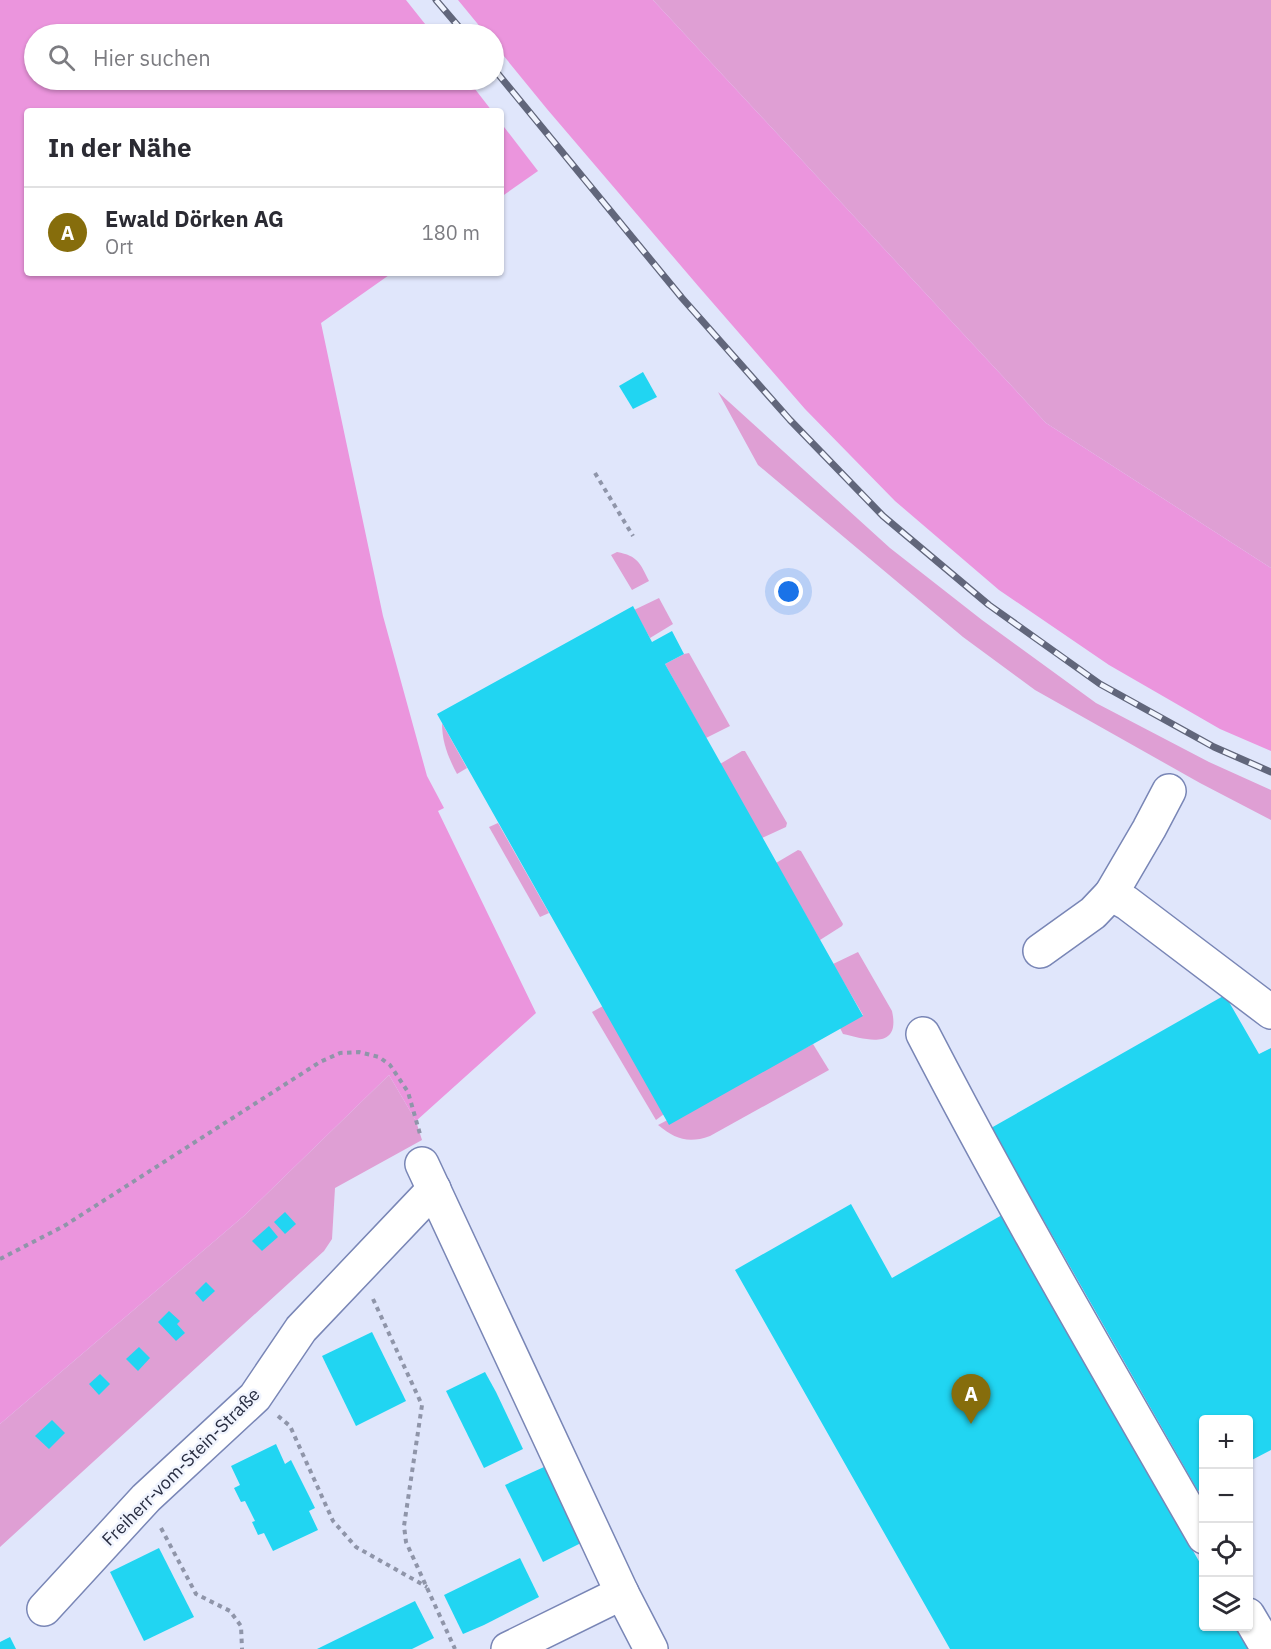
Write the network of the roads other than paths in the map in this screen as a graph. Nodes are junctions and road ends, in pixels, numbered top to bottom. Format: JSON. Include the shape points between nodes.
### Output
{"nodes":[{"id":1,"x":1169,"y":791,"type":"dead end"},
{"id":2,"x":1111,"y":894,"type":"junction"},
{"id":3,"x":1040,"y":951,"type":"dead end"},
{"id":4,"x":1271,"y":1012,"type":"edge"},
{"id":5,"x":923,"y":1034,"type":"dead end"},
{"id":6,"x":1199,"y":1530,"type":"edge"},
{"id":7,"x":622,"y":1593,"type":"junction"},
{"id":8,"x":44,"y":1608,"type":"dead end"},
{"id":9,"x":1253,"y":1624,"type":"edge"},
{"id":10,"x":508,"y":1649,"type":"edge"},
{"id":11,"x":651,"y":1649,"type":"edge"},
{"id":12,"x":1268,"y":1649,"type":"edge"}],
"edges":[{"from":1,"to":2,"type":"street"},
{"from":2,"to":3,"type":"street","via":[[1093,914]]},
{"from":2,"to":4,"type":"street"},
{"from":5,"to":6,"type":"street"},
{"from":7,"to":8,"type":"street","name":"Freiherr-vom-Stein-Straße","via":[[428,1176],[359,1268],[301,1329],[255,1397],[146,1498]]},
{"from":7,"to":10,"type":"street"},
{"from":7,"to":11,"type":"street"},
{"from":9,"to":12,"type":"street"}]}
